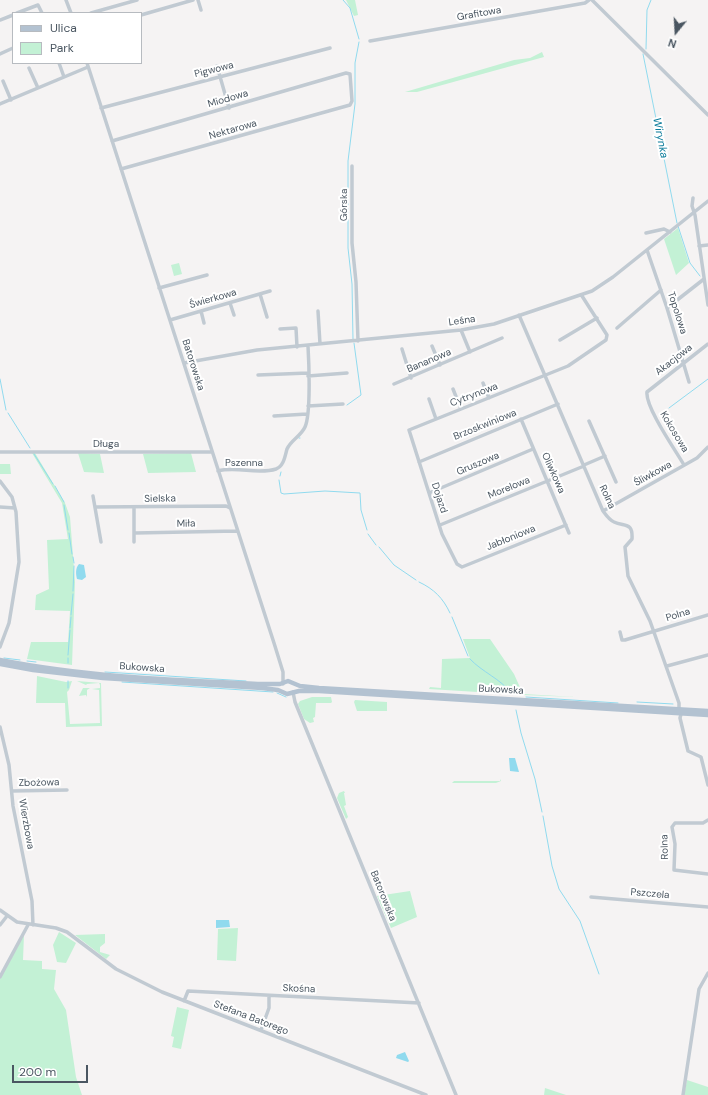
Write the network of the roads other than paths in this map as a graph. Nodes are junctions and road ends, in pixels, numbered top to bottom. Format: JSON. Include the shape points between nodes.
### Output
{"nodes":[{"id":1,"x":66,"y":0,"type":"edge"},
{"id":2,"x":116,"y":0,"type":"edge"},
{"id":3,"x":137,"y":0,"type":"edge"},
{"id":4,"x":193,"y":0,"type":"edge"},
{"id":5,"x":198,"y":0,"type":"edge"},
{"id":6,"x":591,"y":0,"type":"edge"},
{"id":7,"x":118,"y":5,"type":"junction"},
{"id":8,"x":201,"y":10,"type":"dead end"},
{"id":9,"x":20,"y":12,"type":"edge"},
{"id":10,"x":42,"y":12,"type":"edge"},
{"id":11,"x":71,"y":12,"type":"edge"},
{"id":12,"x":94,"y":12,"type":"edge"},
{"id":13,"x":12,"y":15,"type":"edge"},
{"id":14,"x":142,"y":15,"type":"edge"},
{"id":15,"x":0,"y":20,"type":"edge"},
{"id":16,"x":370,"y":41,"type":"dead end"},
{"id":17,"x":12,"y":48,"type":"edge"},
{"id":18,"x":330,"y":48,"type":"dead end"},
{"id":19,"x":0,"y":54,"type":"edge"},
{"id":20,"x":59,"y":64,"type":"edge"},
{"id":21,"x":87,"y":65,"type":"edge"},
{"id":22,"x":217,"y":66,"type":"dead end"},
{"id":23,"x":29,"y":68,"type":"dead end"},
{"id":24,"x":64,"y":77,"type":"junction"},
{"id":25,"x":220,"y":77,"type":"junction"},
{"id":26,"x":3,"y":81,"type":"dead end"},
{"id":27,"x":38,"y":88,"type":"junction"},
{"id":28,"x":11,"y":100,"type":"junction"},
{"id":29,"x":0,"y":104,"type":"edge"},
{"id":30,"x":350,"y":105,"type":"joint"},
{"id":31,"x":101,"y":108,"type":"junction"},
{"id":32,"x":229,"y":108,"type":"junction"},
{"id":33,"x":708,"y":116,"type":"edge"},
{"id":34,"x":112,"y":141,"type":"junction"},
{"id":35,"x":352,"y":166,"type":"dead end"},
{"id":36,"x":121,"y":170,"type":"junction"},
{"id":37,"x":693,"y":198,"type":"dead end"},
{"id":38,"x":708,"y":201,"type":"edge"},
{"id":39,"x":694,"y":212,"type":"junction"},
{"id":40,"x":670,"y":232,"type":"junction"},
{"id":41,"x":646,"y":233,"type":"dead end"},
{"id":42,"x":708,"y":245,"type":"edge"},
{"id":43,"x":699,"y":246,"type":"junction"},
{"id":44,"x":647,"y":250,"type":"junction"},
{"id":45,"x":207,"y":275,"type":"dead end"},
{"id":46,"x":704,"y":279,"type":"junction"},
{"id":47,"x":159,"y":288,"type":"junction"},
{"id":48,"x":661,"y":290,"type":"junction"},
{"id":49,"x":270,"y":291,"type":"dead end"},
{"id":50,"x":260,"y":294,"type":"junction"},
{"id":51,"x":582,"y":296,"type":"junction"},
{"id":52,"x":230,"y":303,"type":"junction"},
{"id":53,"x":708,"y":304,"type":"edge"},
{"id":54,"x":667,"y":308,"type":"junction"},
{"id":55,"x":201,"y":311,"type":"junction"},
{"id":56,"x":318,"y":311,"type":"dead end"},
{"id":57,"x":234,"y":315,"type":"dead end"},
{"id":58,"x":519,"y":315,"type":"junction"},
{"id":59,"x":266,"y":317,"type":"dead end"},
{"id":60,"x":596,"y":318,"type":"junction"},
{"id":61,"x":170,"y":320,"type":"junction"},
{"id":62,"x":204,"y":323,"type":"dead end"},
{"id":63,"x":617,"y":328,"type":"dead end"},
{"id":64,"x":280,"y":329,"type":"dead end"},
{"id":65,"x":461,"y":330,"type":"junction"},
{"id":66,"x":502,"y":338,"type":"dead end"},
{"id":67,"x":560,"y":340,"type":"dead end"},
{"id":68,"x":358,"y":341,"type":"junction"},
{"id":69,"x":320,"y":344,"type":"junction"},
{"id":70,"x":708,"y":344,"type":"edge"},
{"id":71,"x":308,"y":346,"type":"junction"},
{"id":72,"x":432,"y":346,"type":"dead end"},
{"id":73,"x":297,"y":347,"type":"junction"},
{"id":74,"x":402,"y":349,"type":"dead end"},
{"id":75,"x":470,"y":352,"type":"junction"},
{"id":76,"x":184,"y":363,"type":"junction"},
{"id":77,"x":684,"y":364,"type":"junction"},
{"id":78,"x":440,"y":365,"type":"junction"},
{"id":79,"x":347,"y":373,"type":"dead end"},
{"id":80,"x":258,"y":375,"type":"dead end"},
{"id":81,"x":308,"y":375,"type":"junction"},
{"id":82,"x":546,"y":376,"type":"junction"},
{"id":83,"x":411,"y":378,"type":"junction"},
{"id":84,"x":689,"y":382,"type":"dead end"},
{"id":85,"x":483,"y":383,"type":"dead end"},
{"id":86,"x":394,"y":384,"type":"dead end"},
{"id":87,"x":453,"y":389,"type":"dead end"},
{"id":88,"x":489,"y":398,"type":"junction"},
{"id":89,"x":429,"y":399,"type":"dead end"},
{"id":90,"x":343,"y":404,"type":"dead end"},
{"id":91,"x":558,"y":404,"type":"junction"},
{"id":92,"x":308,"y":406,"type":"junction"},
{"id":93,"x":650,"y":407,"type":"joint"},
{"id":94,"x":461,"y":409,"type":"junction"},
{"id":95,"x":307,"y":414,"type":"junction"},
{"id":96,"x":274,"y":416,"type":"dead end"},
{"id":97,"x":436,"y":419,"type":"junction"},
{"id":98,"x":521,"y":419,"type":"junction"},
{"id":99,"x":589,"y":421,"type":"dead end"},
{"id":100,"x":409,"y":430,"type":"joint"},
{"id":101,"x":708,"y":447,"type":"edge"},
{"id":102,"x":534,"y":449,"type":"junction"},
{"id":103,"x":0,"y":452,"type":"edge"},
{"id":104,"x":212,"y":452,"type":"junction"},
{"id":105,"x":605,"y":456,"type":"junction"},
{"id":106,"x":419,"y":462,"type":"junction"},
{"id":107,"x":684,"y":465,"type":"junction"},
{"id":108,"x":584,"y":466,"type":"junction"},
{"id":109,"x":218,"y":471,"type":"junction"},
{"id":110,"x":0,"y":481,"type":"edge"},
{"id":111,"x":548,"y":481,"type":"junction"},
{"id":112,"x":616,"y":482,"type":"dead end"},
{"id":113,"x":430,"y":493,"type":"junction"},
{"id":114,"x":93,"y":496,"type":"dead end"},
{"id":115,"x":227,"y":505,"type":"junction"},
{"id":116,"x":0,"y":507,"type":"edge"},
{"id":117,"x":95,"y":507,"type":"junction"},
{"id":118,"x":134,"y":507,"type":"junction"},
{"id":119,"x":15,"y":508,"type":"junction"},
{"id":120,"x":603,"y":510,"type":"junction"},
{"id":121,"x":440,"y":525,"type":"junction"},
{"id":122,"x":566,"y":525,"type":"junction"},
{"id":123,"x":238,"y":531,"type":"junction"},
{"id":124,"x":134,"y":533,"type":"junction"},
{"id":125,"x":569,"y":533,"type":"dead end"},
{"id":126,"x":101,"y":542,"type":"dead end"},
{"id":127,"x":134,"y":542,"type":"dead end"},
{"id":128,"x":462,"y":567,"type":"joint"},
{"id":129,"x":708,"y":615,"type":"edge"},
{"id":130,"x":653,"y":631,"type":"junction"},
{"id":131,"x":620,"y":632,"type":"dead end"},
{"id":132,"x":0,"y":647,"type":"edge"},
{"id":133,"x":708,"y":655,"type":"edge"},
{"id":134,"x":0,"y":660,"type":"edge"},
{"id":135,"x":1,"y":665,"type":"edge"},
{"id":136,"x":667,"y":666,"type":"junction"},
{"id":137,"x":283,"y":672,"type":"junction"},
{"id":138,"x":292,"y":683,"type":"junction"},
{"id":139,"x":283,"y":684,"type":"junction"},
{"id":140,"x":284,"y":692,"type":"junction"},
{"id":141,"x":293,"y":692,"type":"junction"},
{"id":142,"x":295,"y":702,"type":"junction"},
{"id":143,"x":680,"y":711,"type":"junction"},
{"id":144,"x":708,"y":711,"type":"edge"},
{"id":145,"x":708,"y":715,"type":"edge"},
{"id":146,"x":0,"y":727,"type":"edge"},
{"id":147,"x":708,"y":785,"type":"edge"},
{"id":148,"x":67,"y":790,"type":"dead end"},
{"id":149,"x":12,"y":791,"type":"junction"},
{"id":150,"x":708,"y":820,"type":"edge"},
{"id":151,"x":708,"y":874,"type":"edge"},
{"id":152,"x":591,"y":897,"type":"dead end"},
{"id":153,"x":708,"y":907,"type":"edge"},
{"id":154,"x":0,"y":910,"type":"edge"},
{"id":155,"x":7,"y":916,"type":"junction"},
{"id":156,"x":0,"y":925,"type":"edge"},
{"id":157,"x":28,"y":925,"type":"junction"},
{"id":158,"x":32,"y":925,"type":"junction"},
{"id":159,"x":708,"y":973,"type":"edge"},
{"id":160,"x":0,"y":977,"type":"edge"},
{"id":161,"x":270,"y":996,"type":"junction"},
{"id":162,"x":184,"y":1001,"type":"junction"},
{"id":163,"x":419,"y":1003,"type":"junction"},
{"id":164,"x":261,"y":1030,"type":"junction"},
{"id":165,"x":426,"y":1095,"type":"edge"},
{"id":166,"x":456,"y":1095,"type":"edge"},
{"id":167,"x":683,"y":1095,"type":"edge"}],
"edges":[{"from":1,"to":11,"type":"street"},
{"from":2,"to":7,"type":"street"},
{"from":3,"to":7,"type":"street"},
{"from":4,"to":14,"type":"street"},
{"from":5,"to":8,"type":"street"},
{"from":6,"to":16,"type":"street","name":"Grafitowa","via":[[528,14]]},
{"from":6,"to":33,"type":"street"},
{"from":7,"to":12,"type":"street"},
{"from":9,"to":10,"type":"street","via":[[38,5]]},
{"from":13,"to":15,"type":"street"},
{"from":17,"to":19,"type":"street"},
{"from":18,"to":25,"type":"street","name":"Pigwowa"},
{"from":20,"to":24,"type":"street"},
{"from":21,"to":24,"type":"street"},
{"from":21,"to":31,"type":"street","name":"Batorowska"},
{"from":22,"to":25,"type":"street"},
{"from":23,"to":27,"type":"street"},
{"from":24,"to":27,"type":"street"},
{"from":25,"to":31,"type":"street","name":"Pigwowa"},
{"from":25,"to":32,"type":"street"},
{"from":26,"to":28,"type":"street"},
{"from":27,"to":28,"type":"street"},
{"from":28,"to":29,"type":"street"},
{"from":30,"to":32,"type":"street","name":"Miodowa","via":[[352,86],[348,73]]},
{"from":30,"to":36,"type":"street","name":"Nektarowa"},
{"from":31,"to":34,"type":"street","name":"Batorowska"},
{"from":32,"to":34,"type":"street","name":"Miodowa"},
{"from":34,"to":36,"type":"street","name":"Batorowska"},
{"from":35,"to":68,"type":"street","name":"Górska","via":[[352,243]]},
{"from":36,"to":47,"type":"street","name":"Batorowska"},
{"from":37,"to":39,"type":"street"},
{"from":38,"to":39,"type":"street","name":"Leśna"},
{"from":39,"to":40,"type":"street","name":"Leśna"},
{"from":39,"to":43,"type":"street"},
{"from":40,"to":41,"type":"street","via":[[664,229]]},
{"from":40,"to":44,"type":"street","name":"Leśna"},
{"from":42,"to":43,"type":"street"},
{"from":43,"to":46,"type":"street"},
{"from":44,"to":48,"type":"street","name":"Topolowa"},
{"from":44,"to":51,"type":"street","name":"Leśna","via":[[602,285]]},
{"from":45,"to":47,"type":"street"},
{"from":46,"to":53,"type":"street"},
{"from":46,"to":54,"type":"street"},
{"from":47,"to":61,"type":"street","name":"Batorowska"},
{"from":48,"to":54,"type":"street","name":"Topolowa"},
{"from":48,"to":63,"type":"street"},
{"from":49,"to":50,"type":"street","name":"Świerkowa"},
{"from":50,"to":52,"type":"street","name":"Świerkowa"},
{"from":50,"to":59,"type":"street"},
{"from":51,"to":58,"type":"street","name":"Leśna"},
{"from":51,"to":60,"type":"street"},
{"from":52,"to":55,"type":"street","name":"Świerkowa"},
{"from":52,"to":57,"type":"street"},
{"from":54,"to":77,"type":"street","name":"Topolowa"},
{"from":55,"to":61,"type":"street","name":"Świerkowa"},
{"from":55,"to":62,"type":"street"},
{"from":56,"to":69,"type":"street"},
{"from":58,"to":65,"type":"street","name":"Leśna","via":[[494,324]]},
{"from":58,"to":82,"type":"street","name":"Rolna"},
{"from":60,"to":67,"type":"street"},
{"from":60,"to":82,"type":"street","name":"Cytrynowa","via":[[606,334],[606,340],[568,366]]},
{"from":61,"to":76,"type":"street","name":"Batorowska"},
{"from":64,"to":73,"type":"street","via":[[296,328]]},
{"from":65,"to":68,"type":"street","name":"Leśna"},
{"from":65,"to":75,"type":"street"},
{"from":66,"to":75,"type":"street","name":"Bananowa"},
{"from":68,"to":69,"type":"street","name":"Leśna"},
{"from":69,"to":71,"type":"street","name":"Leśna"},
{"from":70,"to":77,"type":"street","name":"Akacjowa"},
{"from":71,"to":73,"type":"street","name":"Leśna"},
{"from":71,"to":81,"type":"street","name":"Pszenna"},
{"from":72,"to":78,"type":"street"},
{"from":73,"to":76,"type":"street","name":"Leśna","via":[[257,350]]},
{"from":74,"to":83,"type":"street"},
{"from":75,"to":78,"type":"street","name":"Bananowa"},
{"from":76,"to":104,"type":"street","name":"Batorowska"},
{"from":77,"to":84,"type":"street","name":"Topolowa"},
{"from":77,"to":93,"type":"street","name":"Akacjowa","via":[[650,389],[646,396]]},
{"from":78,"to":83,"type":"street","name":"Bananowa"},
{"from":79,"to":81,"type":"street"},
{"from":80,"to":81,"type":"street"},
{"from":81,"to":92,"type":"street","name":"Pszenna"},
{"from":82,"to":88,"type":"street","name":"Cytrynowa"},
{"from":82,"to":91,"type":"street","name":"Rolna"},
{"from":83,"to":86,"type":"street","name":"Bananowa"},
{"from":85,"to":88,"type":"street"},
{"from":87,"to":94,"type":"street"},
{"from":88,"to":94,"type":"street","name":"Cytrynowa"},
{"from":89,"to":97,"type":"street"},
{"from":90,"to":92,"type":"street"},
{"from":91,"to":98,"type":"street","name":"Brzoskwiniowa"},
{"from":91,"to":108,"type":"street","name":"Rolna"},
{"from":92,"to":95,"type":"street","name":"Pszenna"},
{"from":93,"to":107,"type":"street","name":"Kokosowa"},
{"from":94,"to":97,"type":"street","name":"Cytrynowa"},
{"from":95,"to":96,"type":"street"},
{"from":95,"to":109,"type":"street","name":"Pszenna","via":[[304,428],[290,444],[279,468],[264,471]]},
{"from":97,"to":100,"type":"street","name":"Cytrynowa"},
{"from":98,"to":102,"type":"street","name":"Oliwkowa"},
{"from":98,"to":106,"type":"street","name":"Brzoskwiniowa"},
{"from":99,"to":105,"type":"street"},
{"from":100,"to":106,"type":"street","name":"Dojazd"},
{"from":101,"to":107,"type":"street","name":"Śliwkowa","via":[[697,458]]},
{"from":102,"to":111,"type":"street","name":"Oliwkowa"},
{"from":102,"to":113,"type":"street","name":"Gruszowa"},
{"from":103,"to":104,"type":"street","name":"Długa"},
{"from":104,"to":109,"type":"street","name":"Batorowska"},
{"from":105,"to":108,"type":"street","name":"Morelowa"},
{"from":105,"to":112,"type":"street"},
{"from":106,"to":113,"type":"street","name":"Dojazd"},
{"from":107,"to":120,"type":"street","name":"Śliwkowa"},
{"from":108,"to":111,"type":"street","name":"Morelowa"},
{"from":108,"to":120,"type":"street","name":"Rolna"},
{"from":109,"to":115,"type":"street","name":"Batorowska"},
{"from":110,"to":119,"type":"street","via":[[11,496]]},
{"from":111,"to":121,"type":"street","name":"Morelowa"},
{"from":111,"to":122,"type":"street","name":"Oliwkowa"},
{"from":113,"to":121,"type":"street","name":"Dojazd"},
{"from":114,"to":117,"type":"street"},
{"from":115,"to":118,"type":"street","name":"Sielska"},
{"from":115,"to":123,"type":"street","name":"Batorowska"},
{"from":116,"to":119,"type":"street"},
{"from":117,"to":118,"type":"street","name":"Sielska"},
{"from":117,"to":126,"type":"street"},
{"from":118,"to":124,"type":"street"},
{"from":119,"to":132,"type":"street","via":[[19,566],[12,594],[9,623]]},
{"from":120,"to":130,"type":"street","name":"Rolna","via":[[611,520],[627,524],[630,528],[632,539],[625,547],[628,576]]},
{"from":121,"to":128,"type":"street","name":"Dojazd","via":[[456,564]]},
{"from":122,"to":125,"type":"street","name":"Oliwkowa"},
{"from":122,"to":128,"type":"street","name":"Jabłoniowa"},
{"from":123,"to":124,"type":"street","name":"Miła"},
{"from":123,"to":137,"type":"street","name":"Batorowska"},
{"from":124,"to":127,"type":"street"},
{"from":129,"to":130,"type":"street","name":"Polna"},
{"from":130,"to":131,"type":"street","name":"Polna","via":[[625,640],[622,640]]},
{"from":130,"to":136,"type":"street","name":"Rolna"},
{"from":133,"to":136,"type":"street"},
{"from":134,"to":139,"type":"main road","name":"Bukowska","via":[[97,674]]},
{"from":135,"to":140,"type":"main road","name":"Bukowska","via":[[97,678],[262,688]]},
{"from":136,"to":143,"type":"street","name":"Rolna"},
{"from":137,"to":138,"type":"street","name":"Batorowska"},
{"from":137,"to":139,"type":"street","name":"Batorowska"},
{"from":138,"to":139,"type":"main road"},
{"from":138,"to":141,"type":"main road","via":[[295,688]]},
{"from":138,"to":143,"type":"main road","name":"Bukowska","via":[[319,688]]},
{"from":139,"to":140,"type":"main road"},
{"from":140,"to":141,"type":"main road"},
{"from":140,"to":142,"type":"street","name":"Batorowska"},
{"from":141,"to":142,"type":"street","name":"Batorowska"},
{"from":141,"to":143,"type":"main road","name":"Bukowska"},
{"from":142,"to":163,"type":"street","name":"Batorowska"},
{"from":143,"to":144,"type":"main road","name":"Bukowska"},
{"from":143,"to":145,"type":"main road","name":"Bukowska"},
{"from":143,"to":147,"type":"street","name":"Rolna","via":[[683,715],[682,725],[688,751],[702,757]]},
{"from":146,"to":149,"type":"street","name":"Wierzbowa"},
{"from":148,"to":149,"type":"street","name":"Zbożowa"},
{"from":149,"to":158,"type":"street","name":"Wierzbowa","via":[[32,901]]},
{"from":150,"to":151,"type":"street","name":"Rolna","via":[[703,823],[675,824],[672,827],[675,844],[674,870]]},
{"from":152,"to":153,"type":"street","name":"Pszczela"},
{"from":154,"to":155,"type":"street"},
{"from":155,"to":156,"type":"street"},
{"from":155,"to":157,"type":"street"},
{"from":157,"to":158,"type":"street","name":"Stefana Batorego"},
{"from":157,"to":160,"type":"street"},
{"from":158,"to":162,"type":"street","name":"Stefana Batorego","via":[[61,930],[116,969]]},
{"from":159,"to":167,"type":"street","via":[[700,985]]},
{"from":161,"to":162,"type":"street","name":"Skośna","via":[[188,991]]},
{"from":161,"to":163,"type":"street","name":"Skośna"},
{"from":161,"to":164,"type":"street","via":[[269,1008]]},
{"from":162,"to":164,"type":"street","name":"Stefana Batorego"},
{"from":163,"to":166,"type":"street","name":"Batorowska"},
{"from":164,"to":165,"type":"street","name":"Stefana Batorego"}]}
